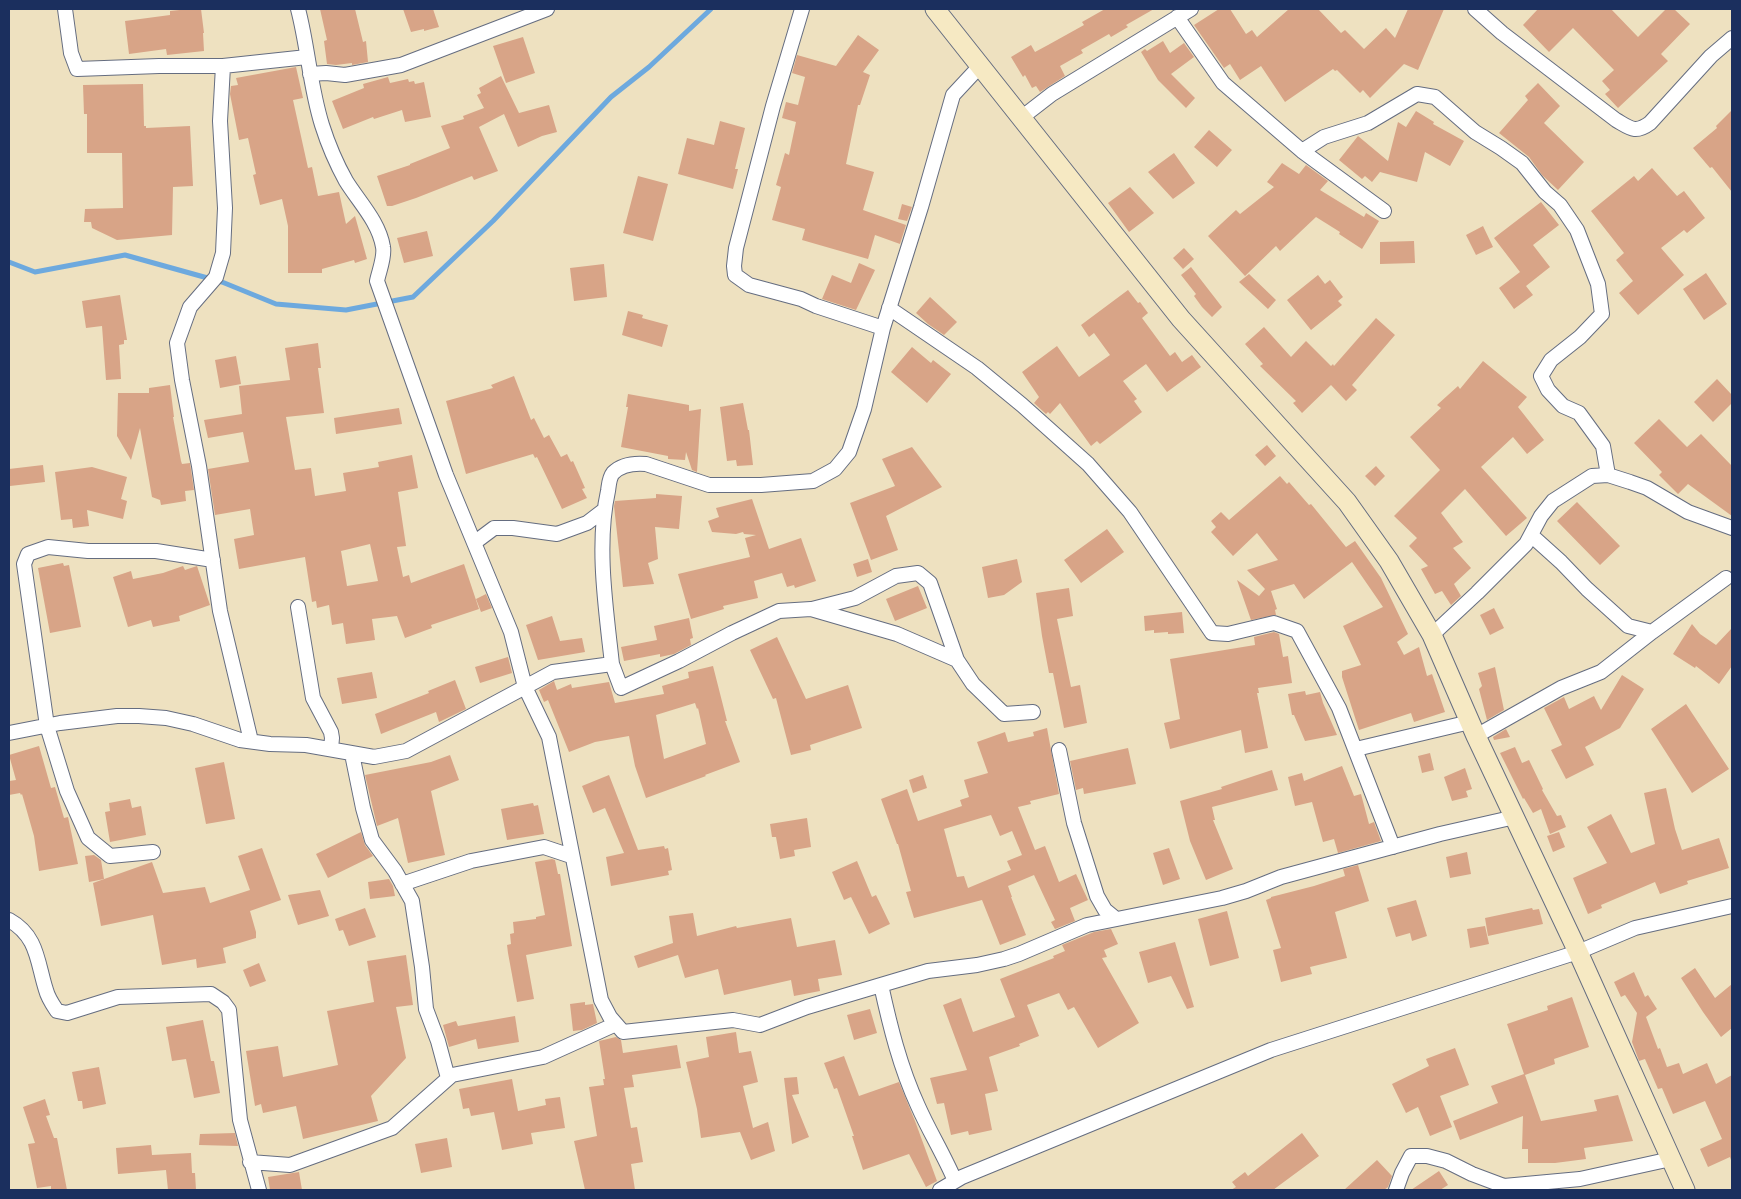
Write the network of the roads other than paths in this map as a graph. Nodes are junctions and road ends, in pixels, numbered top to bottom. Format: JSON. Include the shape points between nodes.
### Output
{"nodes":[{"id":1,"x":65,"y":9,"type":"edge"},
{"id":2,"x":298,"y":9,"type":"edge"},
{"id":3,"x":547,"y":9,"type":"edge"},
{"id":4,"x":802,"y":9,"type":"edge"},
{"id":5,"x":935,"y":9,"type":"edge"},
{"id":6,"x":1191,"y":9,"type":"edge"},
{"id":7,"x":1474,"y":9,"type":"edge"},
{"id":8,"x":1177,"y":17,"type":"junction"},
{"id":9,"x":1732,"y":38,"type":"edge"},
{"id":10,"x":307,"y":57,"type":"junction"},
{"id":11,"x":223,"y":66,"type":"junction"},
{"id":12,"x":980,"y":66,"type":"junction"},
{"id":13,"x":310,"y":74,"type":"junction"},
{"id":14,"x":1021,"y":118,"type":"junction"},
{"id":15,"x":1302,"y":151,"type":"junction"},
{"id":16,"x":1384,"y":211,"type":"dead end"},
{"id":17,"x":889,"y":308,"type":"junction"},
{"id":18,"x":883,"y":328,"type":"junction"},
{"id":19,"x":1608,"y":475,"type":"junction"},
{"id":20,"x":604,"y":510,"type":"junction"},
{"id":21,"x":1732,"y":528,"type":"edge"},
{"id":22,"x":1531,"y":536,"type":"junction"},
{"id":23,"x":474,"y":543,"type":"junction"},
{"id":24,"x":212,"y":560,"type":"junction"},
{"id":25,"x":1726,"y":578,"type":"dead end"},
{"id":26,"x":298,"y":607,"type":"dead end"},
{"id":27,"x":812,"y":609,"type":"junction"},
{"id":28,"x":1652,"y":632,"type":"junction"},
{"id":29,"x":1432,"y":635,"type":"junction"},
{"id":30,"x":957,"y":660,"type":"junction"},
{"id":31,"x":612,"y":664,"type":"junction"},
{"id":32,"x":525,"y":687,"type":"junction"},
{"id":33,"x":1033,"y":712,"type":"dead end"},
{"id":34,"x":47,"y":726,"type":"junction"},
{"id":35,"x":1473,"y":729,"type":"junction"},
{"id":36,"x":9,"y":733,"type":"edge"},
{"id":37,"x":251,"y":741,"type":"junction"},
{"id":38,"x":331,"y":749,"type":"junction"},
{"id":39,"x":1356,"y":749,"type":"junction"},
{"id":40,"x":1060,"y":750,"type":"dead end"},
{"id":41,"x":352,"y":754,"type":"junction"},
{"id":42,"x":1516,"y":817,"type":"junction"},
{"id":43,"x":1393,"y":847,"type":"junction"},
{"id":44,"x":153,"y":852,"type":"dead end"},
{"id":45,"x":571,"y":856,"type":"junction"},
{"id":46,"x":402,"y":884,"type":"junction"},
{"id":47,"x":1732,"y":906,"type":"edge"},
{"id":48,"x":1116,"y":919,"type":"junction"},
{"id":49,"x":9,"y":920,"type":"edge"},
{"id":50,"x":1578,"y":952,"type":"junction"},
{"id":51,"x":881,"y":985,"type":"junction"},
{"id":52,"x":616,"y":1024,"type":"junction"},
{"id":53,"x":448,"y":1078,"type":"junction"},
{"id":54,"x":1671,"y":1159,"type":"junction"},
{"id":55,"x":250,"y":1162,"type":"junction"},
{"id":56,"x":955,"y":1181,"type":"junction"},
{"id":57,"x":259,"y":1190,"type":"edge"},
{"id":58,"x":940,"y":1190,"type":"edge"},
{"id":59,"x":1396,"y":1190,"type":"edge"},
{"id":60,"x":1684,"y":1190,"type":"edge"}],
"edges":[{"from":1,"to":11,"type":"street","via":[[71,53],[77,69]]},
{"from":2,"to":10,"type":"street"},
{"from":3,"to":13,"type":"street","via":[[401,65],[345,76]]},
{"from":4,"to":18,"type":"street","via":[[736,248],[734,270],[749,285]]},
{"from":5,"to":12,"type":"street"},
{"from":6,"to":8,"type":"street"},
{"from":7,"to":9,"type":"street","via":[[1632,130],[1641,130],[1650,123],[1711,56]]},
{"from":8,"to":14,"type":"street","via":[[1052,94]]},
{"from":8,"to":15,"type":"street","via":[[1223,83]]},
{"from":10,"to":11,"type":"street"},
{"from":10,"to":13,"type":"street"},
{"from":11,"to":24,"type":"street","via":[[220,121],[224,253],[216,277],[190,307],[177,343]]},
{"from":12,"to":14,"type":"street"},
{"from":12,"to":17,"type":"street","via":[[953,95]]},
{"from":13,"to":23,"type":"street","via":[[333,156],[346,181],[365,206],[384,248],[377,281]]},
{"from":14,"to":29,"type":"street","via":[[1181,319],[1347,502],[1389,561]]},
{"from":15,"to":16,"type":"street"},
{"from":15,"to":19,"type":"street","via":[[1324,137],[1368,123],[1417,94],[1435,96],[1475,132],[1522,163],[1560,205],[1577,230],[1598,284],[1602,314],[1551,360],[1541,376],[1548,390],[1563,406],[1579,413],[1603,446]]},
{"from":17,"to":18,"type":"street"},
{"from":17,"to":39,"type":"street","via":[[977,368],[1088,464],[1130,512],[1212,633],[1228,634],[1274,623],[1297,631],[1339,708]]},
{"from":18,"to":20,"type":"street","via":[[864,409],[849,452],[835,469],[813,481],[709,484],[646,464],[627,465],[613,473]]},
{"from":19,"to":21,"type":"street","via":[[1647,488],[1688,512]]},
{"from":19,"to":22,"type":"street","via":[[1592,476],[1553,500]]},
{"from":20,"to":23,"type":"street","via":[[587,523],[557,534],[494,528]]},
{"from":20,"to":31,"type":"street","via":[[603,589]]},
{"from":22,"to":28,"type":"street","via":[[1628,626]]},
{"from":22,"to":29,"type":"street"},
{"from":23,"to":32,"type":"street","via":[[511,632]]},
{"from":24,"to":34,"type":"street","via":[[156,551],[88,551],[48,547],[28,554],[24,564]]},
{"from":24,"to":37,"type":"street","via":[[220,611]]},
{"from":25,"to":28,"type":"street"},
{"from":26,"to":38,"type":"street","via":[[313,698],[331,732]]},
{"from":27,"to":30,"type":"street","via":[[897,634]]},
{"from":27,"to":30,"type":"street","via":[[855,598],[896,576],[918,573],[930,583]]},
{"from":27,"to":31,"type":"street","via":[[779,611],[621,688]]},
{"from":28,"to":35,"type":"street","via":[[1602,672]]},
{"from":29,"to":35,"type":"street"},
{"from":30,"to":33,"type":"street","via":[[973,684],[1004,714]]},
{"from":31,"to":32,"type":"street","via":[[553,672]]},
{"from":32,"to":41,"type":"street","via":[[406,751],[374,758]]},
{"from":32,"to":45,"type":"street","via":[[549,737]]},
{"from":34,"to":36,"type":"street"},
{"from":34,"to":37,"type":"street","via":[[139,716],[193,724]]},
{"from":34,"to":44,"type":"street","via":[[68,791],[88,838],[110,856]]},
{"from":35,"to":39,"type":"street"},
{"from":35,"to":42,"type":"street"},
{"from":37,"to":38,"type":"street"},
{"from":38,"to":41,"type":"street"},
{"from":39,"to":43,"type":"street"},
{"from":40,"to":48,"type":"street","via":[[1072,815],[1097,896],[1105,910]]},
{"from":41,"to":46,"type":"street","via":[[372,840]]},
{"from":42,"to":43,"type":"street"},
{"from":42,"to":50,"type":"street"},
{"from":43,"to":48,"type":"street","via":[[1281,877],[1222,898]]},
{"from":45,"to":46,"type":"street","via":[[544,847],[471,861]]},
{"from":45,"to":52,"type":"street","via":[[601,1000]]},
{"from":46,"to":53,"type":"street","via":[[412,901],[426,1008]]},
{"from":47,"to":50,"type":"street","via":[[1635,928]]},
{"from":48,"to":51,"type":"street","via":[[1087,925],[1004,959],[928,971]]},
{"from":49,"to":55,"type":"street","via":[[19,926],[33,943],[47,993],[56,1012],[67,1014],[118,997],[212,994],[223,1002],[229,1010],[240,1120]]},
{"from":50,"to":54,"type":"street"},
{"from":50,"to":56,"type":"street","via":[[1271,1050]]},
{"from":51,"to":52,"type":"street","via":[[760,1025],[733,1020],[623,1032]]},
{"from":51,"to":56,"type":"street","via":[[894,1042],[918,1106]]},
{"from":52,"to":53,"type":"street","via":[[543,1057]]},
{"from":53,"to":55,"type":"street","via":[[392,1128],[290,1165]]},
{"from":54,"to":59,"type":"street","via":[[1580,1179],[1504,1186],[1446,1161],[1412,1156]]},
{"from":54,"to":60,"type":"street"},
{"from":55,"to":57,"type":"street"},
{"from":56,"to":58,"type":"street"}]}
